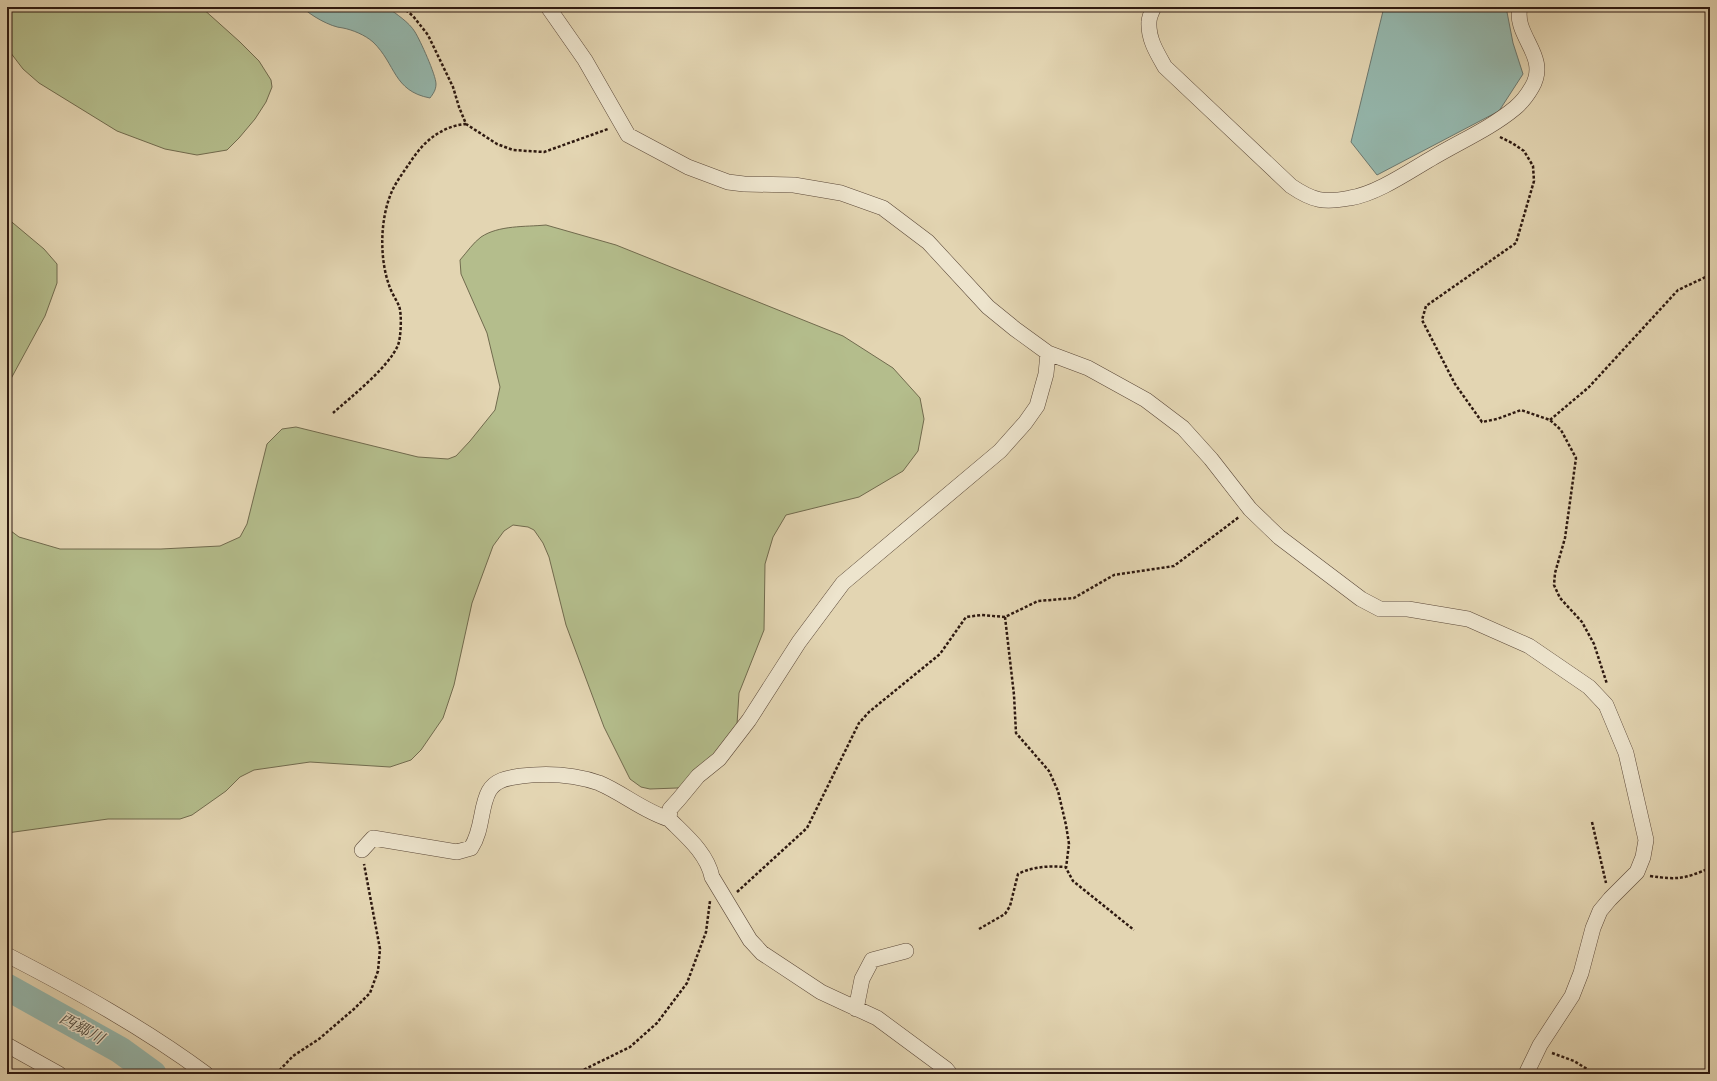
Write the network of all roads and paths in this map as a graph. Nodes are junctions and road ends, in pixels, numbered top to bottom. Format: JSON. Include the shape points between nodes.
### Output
{"nodes":[{"id":1,"x":402,"y":7,"type":"edge"},
{"id":2,"x":548,"y":7,"type":"edge"},
{"id":3,"x":1154,"y":7,"type":"edge"},
{"id":4,"x":1520,"y":7,"type":"edge"},
{"id":5,"x":620,"y":121,"type":"junction"},
{"id":6,"x":466,"y":124,"type":"junction"},
{"id":7,"x":1483,"y":129,"type":"junction"},
{"id":8,"x":1710,"y":275,"type":"edge"},
{"id":9,"x":1048,"y":353,"type":"junction"},
{"id":10,"x":333,"y":414,"type":"dead end"},
{"id":11,"x":1550,"y":420,"type":"junction"},
{"id":12,"x":1250,"y":508,"type":"junction"},
{"id":13,"x":1005,"y":617,"type":"junction"},
{"id":14,"x":1606,"y":705,"type":"junction"},
{"id":15,"x":669,"y":819,"type":"junction"},
{"id":16,"x":1592,"y":822,"type":"dead end"},
{"id":17,"x":362,"y":850,"type":"joint"},
{"id":18,"x":1066,"y":867,"type":"junction"},
{"id":19,"x":1710,"y":868,"type":"edge"},
{"id":20,"x":1637,"y":872,"type":"junction"},
{"id":21,"x":712,"y":877,"type":"junction"},
{"id":22,"x":1610,"y":899,"type":"junction"},
{"id":23,"x":727,"y":901,"type":"junction"},
{"id":24,"x":979,"y":929,"type":"dead end"},
{"id":25,"x":1134,"y":930,"type":"dead end"},
{"id":26,"x":906,"y":951,"type":"dead end"},
{"id":27,"x":7,"y":955,"type":"edge"},
{"id":28,"x":856,"y":1008,"type":"junction"},
{"id":29,"x":7,"y":1045,"type":"edge"},
{"id":30,"x":1538,"y":1050,"type":"junction"},
{"id":31,"x":59,"y":1074,"type":"edge"},
{"id":32,"x":206,"y":1074,"type":"edge"},
{"id":33,"x":276,"y":1074,"type":"edge"},
{"id":34,"x":575,"y":1074,"type":"edge"},
{"id":35,"x":950,"y":1074,"type":"edge"},
{"id":36,"x":1526,"y":1074,"type":"edge"},
{"id":37,"x":1595,"y":1074,"type":"edge"}],
"edges":[{"from":1,"to":6,"type":"path","via":[[428,35],[453,87]]},
{"from":2,"to":5,"type":"street","via":[[585,60]]},
{"from":3,"to":7,"type":"street","via":[[1148,21],[1150,37],[1165,67],[1291,186],[1307,196],[1326,201],[1352,198],[1379,188]]},
{"from":4,"to":7,"type":"street","via":[[1518,14],[1522,29],[1535,54],[1537,72],[1532,87],[1516,108]]},
{"from":5,"to":6,"type":"path","via":[[610,129],[544,152],[513,150],[497,144]]},
{"from":5,"to":9,"type":"street","via":[[628,135],[688,167],[728,182],[794,184],[841,193],[883,208],[928,242],[988,308]]},
{"from":6,"to":10,"type":"path","via":[[446,127],[427,140],[414,155],[393,189],[383,224],[383,239],[384,265],[389,285],[400,308],[398,345],[382,367]]},
{"from":7,"to":11,"type":"path","via":[[1524,151],[1533,166],[1534,181],[1516,243],[1426,306],[1422,320],[1455,384],[1482,422],[1521,410]]},
{"from":8,"to":11,"type":"path","via":[[1678,290],[1589,387]]},
{"from":9,"to":12,"type":"street","via":[[1088,368],[1146,400],[1183,428]]},
{"from":9,"to":15,"type":"street","via":[[1046,374],[1037,406],[1025,424],[1000,451],[843,583],[799,642],[749,720],[719,759],[698,776],[678,799],[670,809]]},
{"from":11,"to":14,"type":"path","via":[[1561,430],[1576,458],[1565,538],[1554,585],[1560,598],[1582,622],[1594,644],[1607,684]]},
{"from":12,"to":13,"type":"path","via":[[1174,566],[1114,575],[1074,598],[1038,601]]},
{"from":12,"to":14,"type":"street","via":[[1279,537],[1361,599],[1380,609],[1408,610],[1468,619],[1529,646],[1589,687]]},
{"from":13,"to":18,"type":"path","via":[[1016,732],[1049,771],[1058,791],[1069,844]]},
{"from":13,"to":23,"type":"path","via":[[966,617],[940,654],[869,712],[859,723],[807,828]]},
{"from":14,"to":20,"type":"street","via":[[1626,753],[1646,840]]},
{"from":15,"to":17,"type":"street","via":[[654,814],[600,784],[578,777],[546,773],[499,780],[489,791],[477,838],[471,848],[457,852],[373,838]]},
{"from":15,"to":21,"type":"street","via":[[700,851],[710,866]]},
{"from":16,"to":22,"type":"path"},
{"from":17,"to":33,"type":"path","via":[[380,949],[378,971],[370,993],[319,1039],[293,1056]]},
{"from":18,"to":24,"type":"path","via":[[1030,868],[1018,874],[1010,906],[1005,914]]},
{"from":18,"to":25,"type":"path","via":[[1073,881]]},
{"from":19,"to":20,"type":"path","via":[[1684,879],[1655,877]]},
{"from":20,"to":22,"type":"street"},
{"from":21,"to":23,"type":"street"},
{"from":21,"to":34,"type":"path","via":[[706,932],[687,983],[657,1023],[630,1047]]},
{"from":22,"to":30,"type":"street","via":[[1600,912],[1593,928],[1572,996]]},
{"from":23,"to":28,"type":"street","via":[[750,940],[762,953],[821,992]]},
{"from":26,"to":28,"type":"street","via":[[872,960],[862,979]]},
{"from":27,"to":32,"type":"street","via":[[57,980],[128,1022]]},
{"from":28,"to":35,"type":"street","via":[[877,1018]]},
{"from":29,"to":31,"type":"street"},
{"from":30,"to":36,"type":"street"},
{"from":30,"to":37,"type":"path","via":[[1574,1061]]}]}
